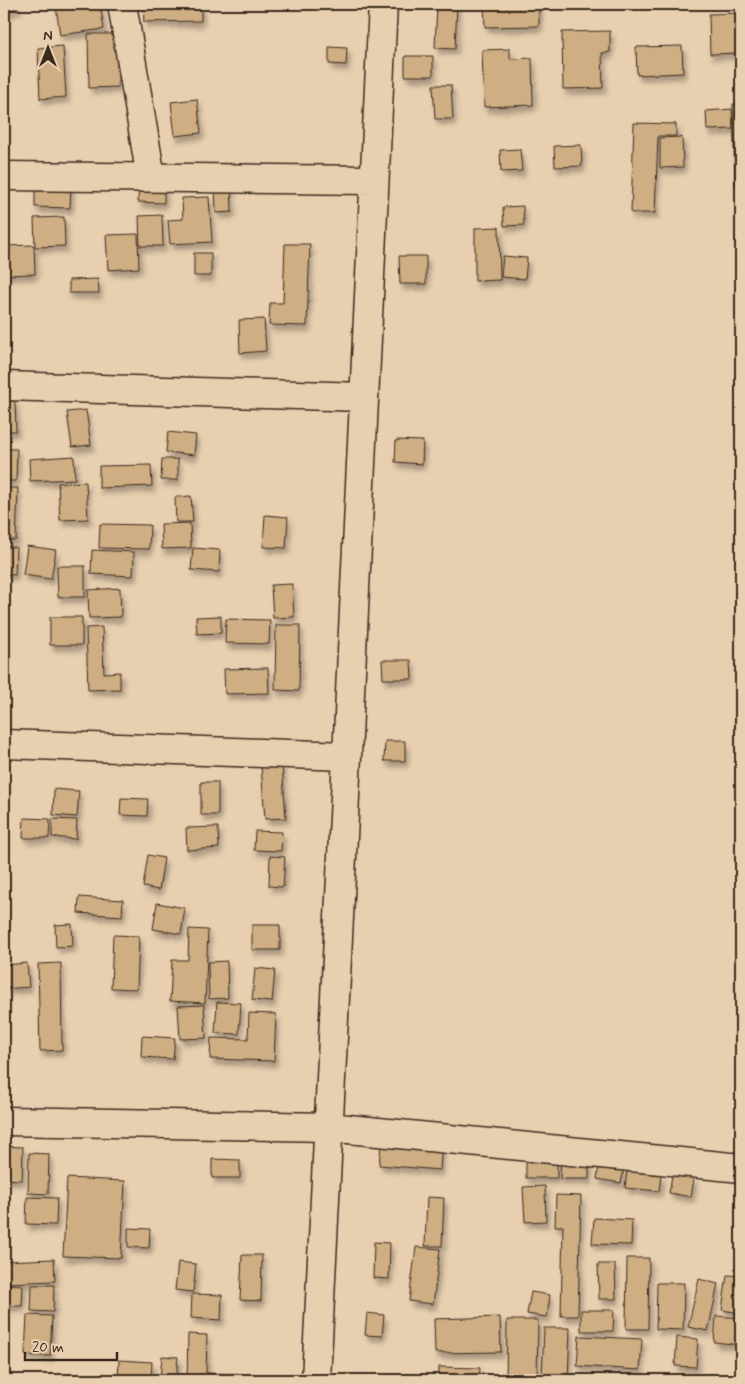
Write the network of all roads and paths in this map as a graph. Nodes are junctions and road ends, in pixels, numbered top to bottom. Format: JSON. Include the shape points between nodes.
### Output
{"nodes":[{"id":1,"x":122,"y":4,"type":"edge"},
{"id":2,"x":383,"y":4,"type":"edge"},
{"id":3,"x":4,"y":175,"type":"edge"},
{"id":4,"x":151,"y":178,"type":"junction"},
{"id":5,"x":374,"y":180,"type":"junction"},
{"id":6,"x":4,"y":386,"type":"edge"},
{"id":7,"x":364,"y":397,"type":"junction"},
{"id":8,"x":4,"y":744,"type":"edge"},
{"id":9,"x":348,"y":756,"type":"junction"},
{"id":10,"x":4,"y":1121,"type":"edge"},
{"id":11,"x":328,"y":1127,"type":"junction"},
{"id":12,"x":741,"y":1168,"type":"edge"},
{"id":13,"x":316,"y":1380,"type":"edge"}],
"edges":[{"from":1,"to":4,"type":"street"},
{"from":2,"to":5,"type":"street"},
{"from":3,"to":4,"type":"street"},
{"from":4,"to":5,"type":"street"},
{"from":5,"to":7,"type":"street"},
{"from":6,"to":7,"type":"street"},
{"from":7,"to":9,"type":"street"},
{"from":8,"to":9,"type":"street"},
{"from":9,"to":11,"type":"street"},
{"from":10,"to":11,"type":"street"},
{"from":11,"to":12,"type":"street"},
{"from":11,"to":13,"type":"street"}]}
